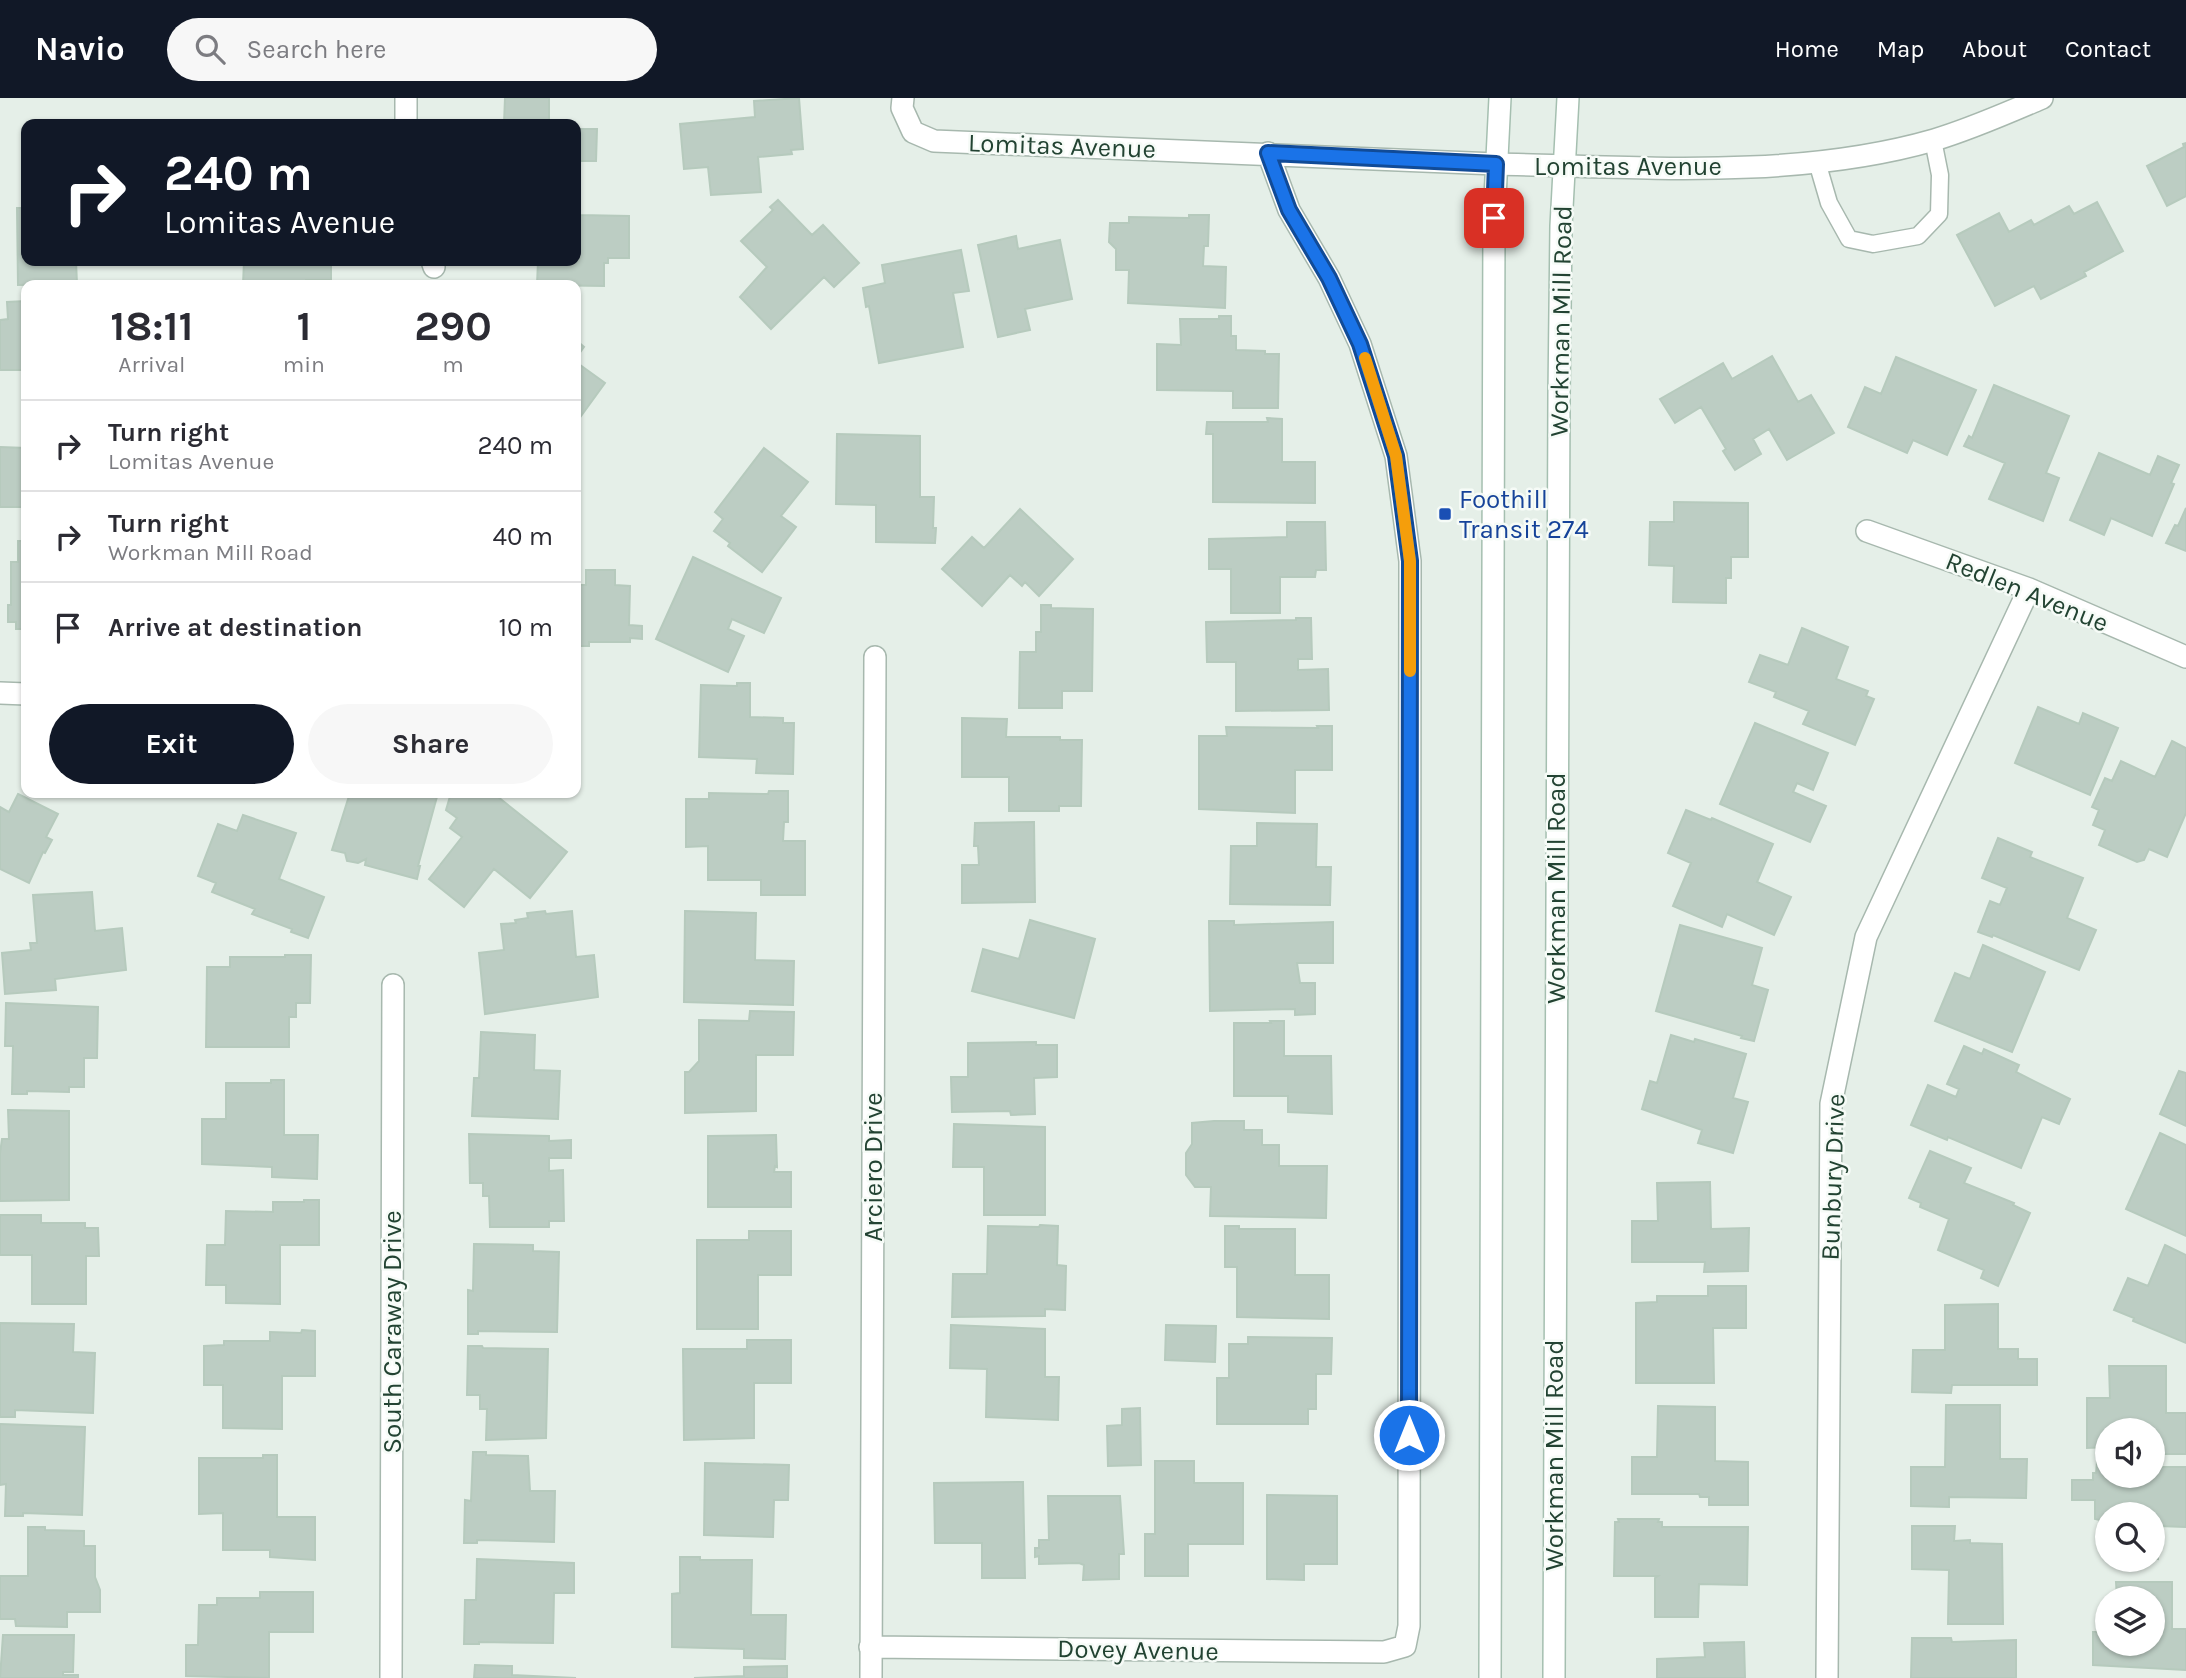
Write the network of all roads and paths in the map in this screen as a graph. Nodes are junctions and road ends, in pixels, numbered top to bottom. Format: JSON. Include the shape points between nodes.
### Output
{"nodes":[{"id":1,"x":406,"y":98,"type":"edge"},
{"id":2,"x":903,"y":98,"type":"edge"},
{"id":3,"x":1500,"y":98,"type":"edge"},
{"id":4,"x":1568,"y":98,"type":"edge"},
{"id":5,"x":2042,"y":98,"type":"edge"},
{"id":6,"x":406,"y":119,"type":"edge"},
{"id":7,"x":1933,"y":140,"type":"junction"},
{"id":8,"x":1268,"y":153,"type":"junction"},
{"id":9,"x":1817,"y":162,"type":"junction"},
{"id":10,"x":1496,"y":164,"type":"junction"},
{"id":11,"x":1564,"y":166,"type":"junction"},
{"id":12,"x":1867,"y":531,"type":"dead end"},
{"id":13,"x":2029,"y":589,"type":"junction"},
{"id":14,"x":875,"y":657,"type":"dead end"},
{"id":15,"x":2186,"y":657,"type":"edge"},
{"id":16,"x":0,"y":693,"type":"edge"},
{"id":17,"x":21,"y":694,"type":"edge"},
{"id":18,"x":393,"y":985,"type":"dead end"},
{"id":19,"x":870,"y":1647,"type":"junction"},
{"id":20,"x":391,"y":1678,"type":"edge"},
{"id":21,"x":871,"y":1678,"type":"edge"},
{"id":22,"x":1490,"y":1678,"type":"edge"},
{"id":23,"x":1554,"y":1678,"type":"edge"},
{"id":24,"x":1827,"y":1678,"type":"edge"}],
"edges":[{"from":1,"to":6,"type":"street"},
{"from":2,"to":8,"type":"street","name":"Lomitas Avenue","via":[[902,108],[913,132],[934,141]]},
{"from":3,"to":10,"type":"street"},
{"from":4,"to":11,"type":"street","name":"Workman Mill Road"},
{"from":5,"to":7,"type":"street","name":"Lomitas Avenue"},
{"from":7,"to":9,"type":"street","name":"Lomitas Avenue"},
{"from":7,"to":9,"type":"lane","via":[[1940,175],[1939,214],[1918,236],[1872,244],[1849,239],[1829,203]]},
{"from":8,"to":10,"type":"street","name":"Lomitas Avenue"},
{"from":8,"to":19,"type":"street","name":"Dovey Avenue","via":[[1289,210],[1329,278],[1360,344],[1396,456],[1410,561],[1409,1626],[1405,1646],[1384,1653]]},
{"from":9,"to":11,"type":"street","name":"Lomitas Avenue"},
{"from":10,"to":11,"type":"street","name":"Lomitas Avenue"},
{"from":10,"to":22,"type":"street"},
{"from":11,"to":23,"type":"street","name":"Workman Mill Road"},
{"from":12,"to":13,"type":"street","name":"Redlen Avenue"},
{"from":13,"to":15,"type":"street","name":"Redlen Avenue"},
{"from":13,"to":24,"type":"street","name":"Bunbury Drive","via":[[1866,937],[1831,1104]]},
{"from":14,"to":19,"type":"street","name":"Arciero Drive"},
{"from":16,"to":17,"type":"street"},
{"from":18,"to":20,"type":"street","name":"South Caraway Drive"},
{"from":19,"to":21,"type":"street","name":"Arciero Drive"}]}
